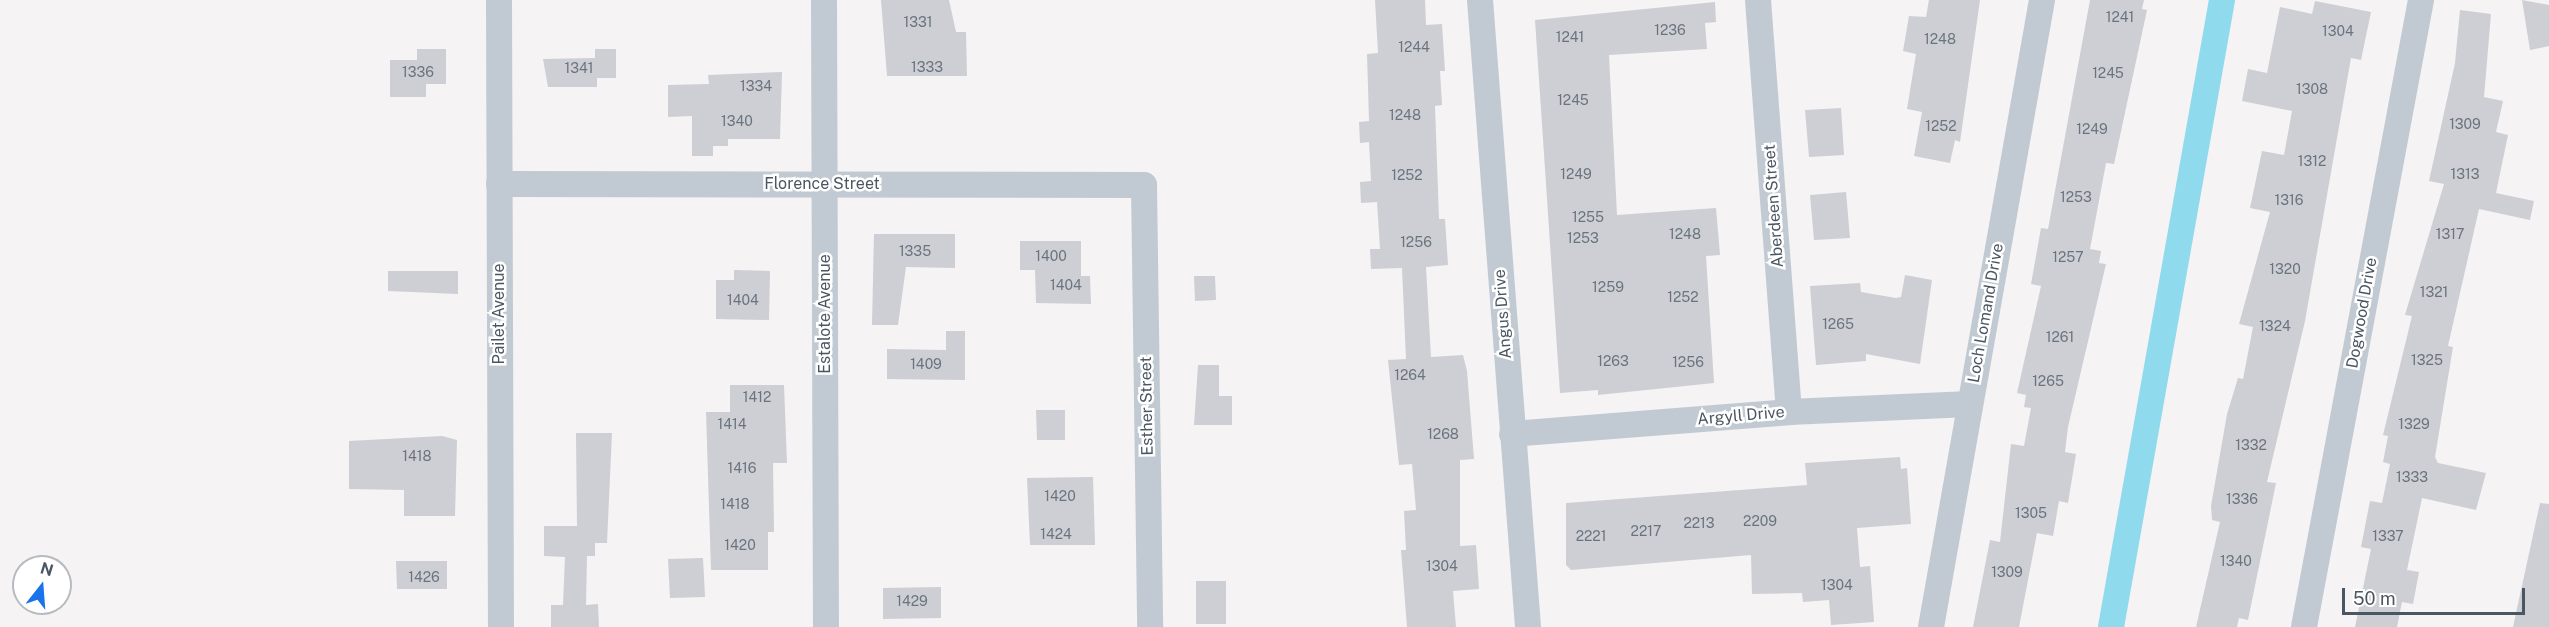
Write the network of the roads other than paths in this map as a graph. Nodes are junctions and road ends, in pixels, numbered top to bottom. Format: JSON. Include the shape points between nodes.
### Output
{"nodes":[{"id":1,"x":499,"y":0,"type":"edge"},
{"id":2,"x":824,"y":0,"type":"edge"},
{"id":3,"x":1480,"y":0,"type":"edge"},
{"id":4,"x":1758,"y":0,"type":"edge"},
{"id":5,"x":2042,"y":0,"type":"edge"},
{"id":6,"x":2421,"y":0,"type":"edge"},
{"id":7,"x":825,"y":183,"type":"junction"},
{"id":8,"x":499,"y":184,"type":"junction"},
{"id":9,"x":1144,"y":184,"type":"joint"},
{"id":10,"x":1970,"y":404,"type":"junction"},
{"id":11,"x":1789,"y":412,"type":"junction"},
{"id":12,"x":1512,"y":434,"type":"junction"},
{"id":13,"x":501,"y":627,"type":"edge"},
{"id":14,"x":826,"y":627,"type":"edge"},
{"id":15,"x":1150,"y":627,"type":"edge"},
{"id":16,"x":1528,"y":627,"type":"edge"},
{"id":17,"x":1931,"y":627,"type":"edge"},
{"id":18,"x":2304,"y":627,"type":"edge"}],
"edges":[{"from":1,"to":8,"type":"street","name":"Pailet Avenue"},
{"from":2,"to":7,"type":"street","name":"Estalote Avenue"},
{"from":3,"to":12,"type":"street","name":"Angus Drive"},
{"from":4,"to":11,"type":"street","name":"Aberdeen Street"},
{"from":5,"to":10,"type":"street","name":"Loch Lomand Drive"},
{"from":6,"to":18,"type":"street","name":"Dogwood Drive"},
{"from":7,"to":8,"type":"street","name":"Florence Street"},
{"from":7,"to":9,"type":"street","name":"Florence Street"},
{"from":7,"to":14,"type":"street","name":"Estalote Avenue"},
{"from":8,"to":13,"type":"street","name":"Pailet Avenue"},
{"from":9,"to":15,"type":"street","name":"Esther Street"},
{"from":10,"to":11,"type":"street","name":"Argyll Drive"},
{"from":10,"to":17,"type":"street","name":"Loch Lomand Drive"},
{"from":11,"to":12,"type":"street","name":"Argyll Drive"},
{"from":12,"to":16,"type":"street","name":"Angus Drive"}]}
